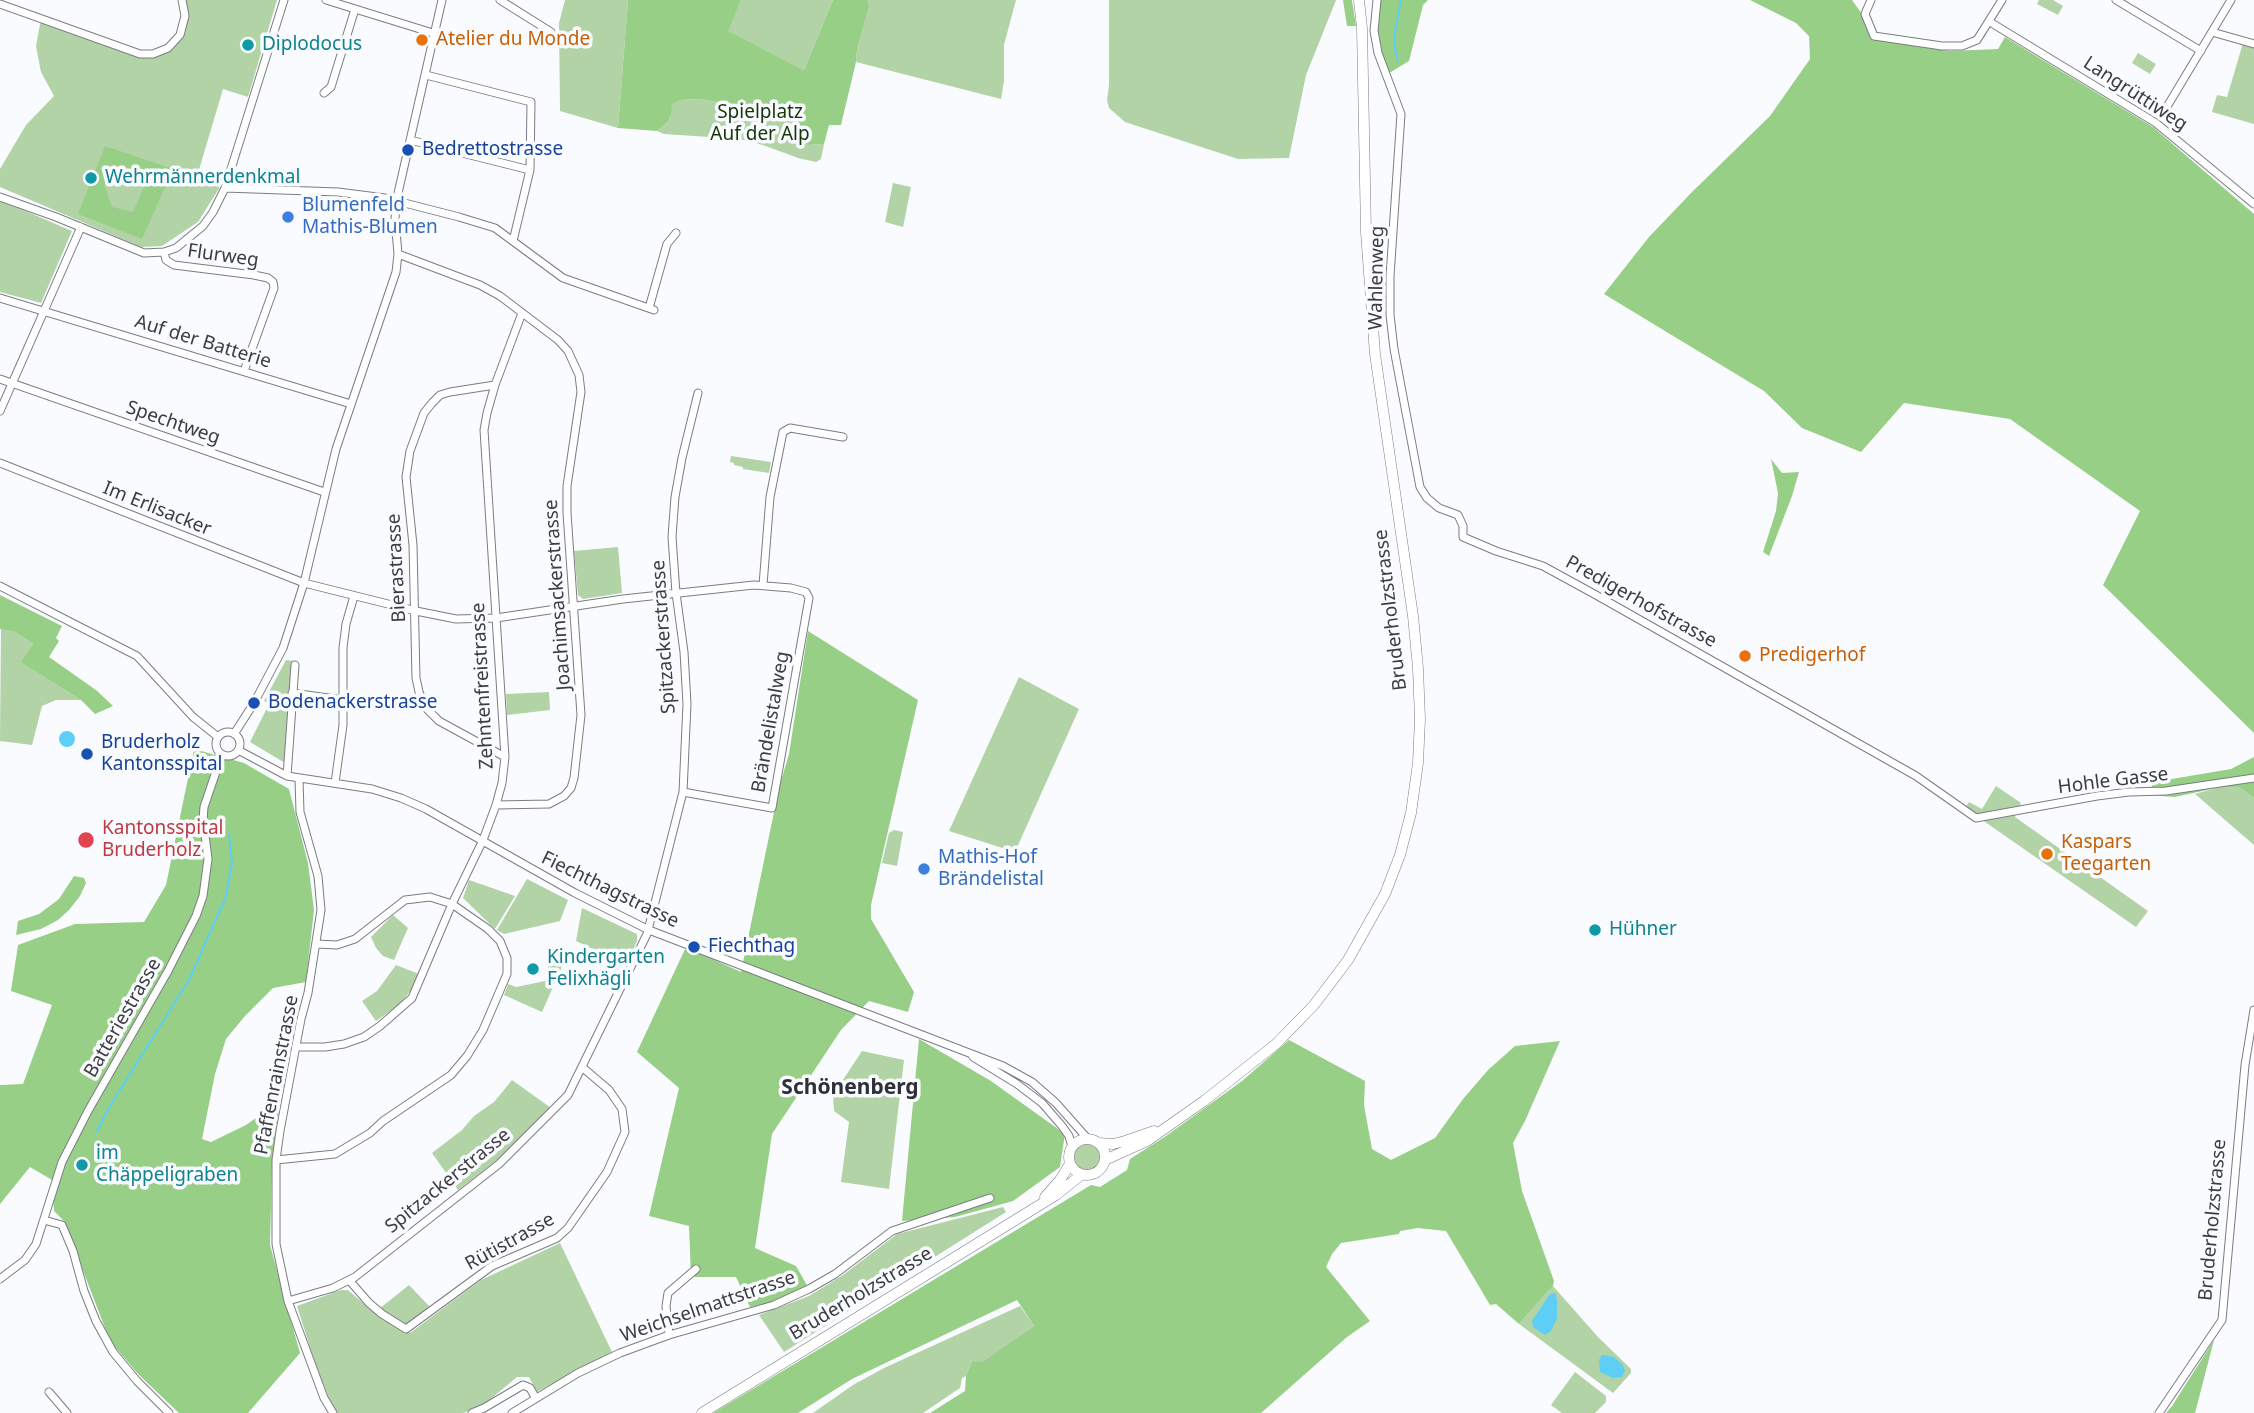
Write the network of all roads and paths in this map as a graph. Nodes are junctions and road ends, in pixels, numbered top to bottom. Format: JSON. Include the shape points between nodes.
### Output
{"nodes":[{"id":1,"x":182,"y":0,"type":"edge"},
{"id":2,"x":284,"y":0,"type":"edge"},
{"id":3,"x":326,"y":0,"type":"edge"},
{"id":4,"x":442,"y":0,"type":"edge"},
{"id":5,"x":500,"y":0,"type":"edge"},
{"id":6,"x":1359,"y":0,"type":"edge"},
{"id":7,"x":1377,"y":0,"type":"edge"},
{"id":8,"x":1871,"y":0,"type":"edge"},
{"id":9,"x":2002,"y":0,"type":"edge"},
{"id":10,"x":2116,"y":0,"type":"edge"},
{"id":11,"x":2231,"y":0,"type":"edge"},
{"id":12,"x":0,"y":4,"type":"edge"},
{"id":13,"x":355,"y":9,"type":"junction"},
{"id":14,"x":1990,"y":22,"type":"junction"},
{"id":15,"x":551,"y":32,"type":"dead end"},
{"id":16,"x":2213,"y":32,"type":"junction"},
{"id":17,"x":436,"y":34,"type":"junction"},
{"id":18,"x":2254,"y":44,"type":"edge"},
{"id":19,"x":2202,"y":51,"type":"junction"},
{"id":20,"x":426,"y":75,"type":"junction"},
{"id":21,"x":324,"y":93,"type":"dead end"},
{"id":22,"x":2165,"y":110,"type":"dead end"},
{"id":23,"x":411,"y":140,"type":"junction"},
{"id":24,"x":530,"y":170,"type":"junction"},
{"id":25,"x":225,"y":188,"type":"junction"},
{"id":26,"x":0,"y":197,"type":"edge"},
{"id":27,"x":396,"y":202,"type":"junction"},
{"id":28,"x":2254,"y":204,"type":"edge"},
{"id":29,"x":81,"y":227,"type":"junction"},
{"id":30,"x":676,"y":233,"type":"dead end"},
{"id":31,"x":513,"y":241,"type":"junction"},
{"id":32,"x":164,"y":251,"type":"junction"},
{"id":33,"x":398,"y":254,"type":"junction"},
{"id":34,"x":0,"y":298,"type":"edge"},
{"id":35,"x":45,"y":310,"type":"junction"},
{"id":36,"x":522,"y":313,"type":"junction"},
{"id":37,"x":244,"y":371,"type":"junction"},
{"id":38,"x":0,"y":379,"type":"edge"},
{"id":39,"x":12,"y":384,"type":"junction"},
{"id":40,"x":495,"y":385,"type":"junction"},
{"id":41,"x":698,"y":393,"type":"dead end"},
{"id":42,"x":351,"y":404,"type":"junction"},
{"id":43,"x":0,"y":411,"type":"edge"},
{"id":44,"x":842,"y":437,"type":"dead end"},
{"id":45,"x":0,"y":463,"type":"edge"},
{"id":46,"x":324,"y":492,"type":"junction"},
{"id":47,"x":1463,"y":537,"type":"joint"},
{"id":48,"x":304,"y":583,"type":"junction"},
{"id":49,"x":763,"y":585,"type":"junction"},
{"id":50,"x":0,"y":586,"type":"edge"},
{"id":51,"x":676,"y":593,"type":"junction"},
{"id":52,"x":809,"y":595,"type":"joint"},
{"id":53,"x":354,"y":596,"type":"junction"},
{"id":54,"x":575,"y":607,"type":"junction"},
{"id":55,"x":416,"y":611,"type":"junction"},
{"id":56,"x":496,"y":618,"type":"junction"},
{"id":57,"x":295,"y":665,"type":"dead end"},
{"id":58,"x":292,"y":693,"type":"junction"},
{"id":59,"x":343,"y":700,"type":"junction"},
{"id":60,"x":234,"y":734,"type":"junction"},
{"id":61,"x":218,"y":737,"type":"junction"},
{"id":62,"x":238,"y":750,"type":"junction"},
{"id":63,"x":222,"y":754,"type":"junction"},
{"id":64,"x":505,"y":757,"type":"junction"},
{"id":65,"x":287,"y":776,"type":"junction"},
{"id":66,"x":2254,"y":778,"type":"edge"},
{"id":67,"x":299,"y":779,"type":"junction"},
{"id":68,"x":335,"y":783,"type":"junction"},
{"id":69,"x":683,"y":792,"type":"junction"},
{"id":70,"x":496,"y":805,"type":"junction"},
{"id":71,"x":1976,"y":818,"type":"joint"},
{"id":72,"x":483,"y":839,"type":"junction"},
{"id":73,"x":452,"y":904,"type":"junction"},
{"id":74,"x":649,"y":930,"type":"junction"},
{"id":75,"x":316,"y":944,"type":"junction"},
{"id":76,"x":2254,"y":1011,"type":"edge"},
{"id":77,"x":296,"y":1047,"type":"junction"},
{"id":78,"x":960,"y":1050,"type":"junction"},
{"id":79,"x":582,"y":1067,"type":"junction"},
{"id":80,"x":1171,"y":1125,"type":"junction"},
{"id":81,"x":1087,"y":1138,"type":"junction"},
{"id":82,"x":1099,"y":1143,"type":"junction"},
{"id":83,"x":1072,"y":1147,"type":"junction"},
{"id":84,"x":276,"y":1160,"type":"junction"},
{"id":85,"x":1105,"y":1160,"type":"junction"},
{"id":86,"x":1070,"y":1164,"type":"junction"},
{"id":87,"x":1082,"y":1175,"type":"junction"},
{"id":88,"x":990,"y":1198,"type":"dead end"},
{"id":89,"x":1038,"y":1206,"type":"junction"},
{"id":90,"x":44,"y":1220,"type":"junction"},
{"id":91,"x":696,"y":1269,"type":"dead end"},
{"id":92,"x":0,"y":1279,"type":"edge"},
{"id":93,"x":349,"y":1280,"type":"junction"},
{"id":94,"x":288,"y":1301,"type":"junction"},
{"id":95,"x":670,"y":1335,"type":"junction"},
{"id":96,"x":49,"y":1392,"type":"dead end"},
{"id":97,"x":535,"y":1397,"type":"junction"},
{"id":98,"x":158,"y":1405,"type":"junction"},
{"id":99,"x":67,"y":1413,"type":"edge"},
{"id":100,"x":154,"y":1413,"type":"edge"},
{"id":101,"x":169,"y":1413,"type":"edge"},
{"id":102,"x":332,"y":1413,"type":"edge"},
{"id":103,"x":472,"y":1413,"type":"edge"},
{"id":104,"x":512,"y":1413,"type":"edge"},
{"id":105,"x":702,"y":1413,"type":"edge"},
{"id":106,"x":2159,"y":1413,"type":"edge"}],
"edges":[{"from":1,"to":12,"type":"street","via":[[185,16],[180,35],[168,48],[153,54],[140,54]]},
{"from":2,"to":25,"type":"street"},
{"from":3,"to":13,"type":"street"},
{"from":4,"to":17,"type":"street"},
{"from":5,"to":15,"type":"street"},
{"from":6,"to":80,"type":"main road","name":"Bruderholzstrasse","via":[[1375,354],[1418,668],[1418,763],[1411,813],[1385,894],[1331,985],[1276,1044]]},
{"from":7,"to":47,"type":"street","name":"Wahlenweg","via":[[1374,31],[1378,53],[1401,114],[1390,276],[1394,349],[1420,487],[1440,508],[1458,515]]},
{"from":8,"to":14,"type":"street","via":[[1865,14],[1874,36],[1962,46],[1977,40]]},
{"from":9,"to":14,"type":"street"},
{"from":10,"to":19,"type":"street"},
{"from":11,"to":16,"type":"street"},
{"from":13,"to":17,"type":"street"},
{"from":13,"to":21,"type":"street","via":[[331,87]]},
{"from":14,"to":28,"type":"street","name":"Langrüttiweg","via":[[2156,123]]},
{"from":16,"to":18,"type":"street"},
{"from":16,"to":19,"type":"street"},
{"from":17,"to":20,"type":"street"},
{"from":19,"to":22,"type":"street"},
{"from":20,"to":23,"type":"street"},
{"from":20,"to":24,"type":"street","via":[[531,102]]},
{"from":23,"to":24,"type":"street"},
{"from":23,"to":27,"type":"street"},
{"from":24,"to":31,"type":"street"},
{"from":25,"to":27,"type":"street","via":[[338,192]]},
{"from":25,"to":32,"type":"street","via":[[203,226]]},
{"from":26,"to":29,"type":"street"},
{"from":27,"to":31,"type":"street","via":[[495,228]]},
{"from":27,"to":33,"type":"street"},
{"from":29,"to":32,"type":"street","via":[[144,253]]},
{"from":29,"to":35,"type":"street"},
{"from":30,"to":31,"type":"street","via":[[667,244],[652,309],[562,278]]},
{"from":32,"to":37,"type":"street","name":"Flurweg","via":[[166,260],[174,265],[254,275],[273,282]]},
{"from":33,"to":36,"type":"street","name":"Joachimsackerstrasse","via":[[480,285]]},
{"from":33,"to":42,"type":"street"},
{"from":34,"to":35,"type":"street","name":"Auf der Batterie"},
{"from":35,"to":37,"type":"street","name":"Auf der Batterie"},
{"from":35,"to":39,"type":"street"},
{"from":36,"to":40,"type":"street","name":"Zehntenfreistrasse"},
{"from":36,"to":54,"type":"street","name":"Joachimsackerstrasse","via":[[558,340],[579,375],[567,513]]},
{"from":37,"to":42,"type":"street","name":"Auf der Batterie"},
{"from":38,"to":39,"type":"street","name":"Spechtweg"},
{"from":39,"to":43,"type":"street"},
{"from":39,"to":46,"type":"street","name":"Spechtweg"},
{"from":40,"to":55,"type":"street","name":"Bierastrasse","via":[[440,396],[424,413],[410,451],[406,477]]},
{"from":40,"to":56,"type":"street","name":"Zehntenfreistrasse","via":[[484,430]]},
{"from":41,"to":51,"type":"street","name":"Spitzackerstrasse","via":[[675,497]]},
{"from":42,"to":46,"type":"street"},
{"from":44,"to":49,"type":"street","via":[[790,428],[783,432],[770,497]]},
{"from":45,"to":48,"type":"street","name":"Im Erlisacker"},
{"from":46,"to":48,"type":"street"},
{"from":47,"to":71,"type":"street","name":"Predigerhofstrasse","via":[[1543,566],[1596,595],[1916,776]]},
{"from":48,"to":53,"type":"street","name":"Im Erlisacker"},
{"from":48,"to":60,"type":"street","via":[[284,648]]},
{"from":49,"to":51,"type":"street","name":"Im Erlisacker"},
{"from":49,"to":52,"type":"street","name":"Im Erlisacker","via":[[802,589]]},
{"from":50,"to":61,"type":"street","via":[[137,656]]},
{"from":51,"to":54,"type":"street","name":"Im Erlisacker"},
{"from":51,"to":69,"type":"street","name":"Spitzackerstrasse","via":[[687,704]]},
{"from":52,"to":69,"type":"street","name":"Brändelistalweg","via":[[772,808]]},
{"from":53,"to":55,"type":"street","name":"Im Erlisacker"},
{"from":53,"to":59,"type":"street","via":[[343,649]]},
{"from":54,"to":56,"type":"street","name":"Im Erlisacker"},
{"from":54,"to":70,"type":"street","name":"Joachimsackerstrasse","via":[[582,727],[571,788],[549,804]]},
{"from":55,"to":56,"type":"street","name":"Im Erlisacker","via":[[456,619]]},
{"from":55,"to":64,"type":"street","name":"Bierastrasse","via":[[416,678],[425,707],[439,721]]},
{"from":56,"to":64,"type":"street","name":"Zehntenfreistrasse"},
{"from":57,"to":58,"type":"street"},
{"from":58,"to":59,"type":"street"},
{"from":58,"to":65,"type":"street"},
{"from":59,"to":68,"type":"street"},
{"from":60,"to":61,"type":"street"},
{"from":60,"to":62,"type":"street"},
{"from":61,"to":63,"type":"street"},
{"from":62,"to":63,"type":"street"},
{"from":62,"to":65,"type":"street","name":"Fiechthagstrasse"},
{"from":63,"to":90,"type":"street","name":"Batteriestrasse","via":[[204,807],[208,859],[196,916],[62,1162]]},
{"from":64,"to":70,"type":"street","name":"Zehntenfreistrasse"},
{"from":65,"to":67,"type":"street","name":"Fiechthagstrasse"},
{"from":66,"to":71,"type":"street","name":"Hohle Gasse","via":[[2097,796]]},
{"from":67,"to":68,"type":"street","name":"Fiechthagstrasse"},
{"from":67,"to":75,"type":"street","name":"Pfaffenrainstrasse","via":[[300,812],[318,876]]},
{"from":68,"to":72,"type":"street","name":"Fiechthagstrasse","via":[[401,798]]},
{"from":69,"to":74,"type":"street","name":"Spitzackerstrasse"},
{"from":70,"to":72,"type":"street","name":"Zehntenfreistrasse"},
{"from":72,"to":73,"type":"street","name":"Zehntenfreistrasse"},
{"from":72,"to":74,"type":"street","name":"Fiechthagstrasse"},
{"from":73,"to":75,"type":"street","via":[[430,897],[405,900],[355,939],[337,945]]},
{"from":73,"to":77,"type":"street","name":"Zehntenfreistrasse","via":[[412,998],[364,1037],[341,1045]]},
{"from":73,"to":84,"type":"street","via":[[488,929],[507,958],[499,997],[467,1056],[434,1088],[335,1154]]},
{"from":74,"to":78,"type":"street","name":"Fiechthagstrasse"},
{"from":74,"to":79,"type":"street","name":"Spitzackerstrasse"},
{"from":75,"to":77,"type":"street","name":"Pfaffenrainstrasse"},
{"from":76,"to":106,"type":"street","name":"Bruderholzstrasse","via":[[2222,1320]]},
{"from":77,"to":84,"type":"street","name":"Pfaffenrainstrasse"},
{"from":78,"to":81,"type":"street","name":"Fiechthagstrasse","via":[[1032,1082]]},
{"from":78,"to":83,"type":"street","name":"Fiechthagstrasse","via":[[1042,1104],[1069,1136]]},
{"from":79,"to":93,"type":"street","name":"Spitzackerstrasse","via":[[568,1095],[499,1164]]},
{"from":79,"to":93,"type":"street","name":"Rütistrasse","via":[[609,1090],[622,1109],[625,1132],[607,1172],[568,1228],[557,1238],[492,1266],[406,1329],[369,1303]]},
{"from":80,"to":82,"type":"main road","name":"Bruderholzstrasse","via":[[1125,1142]]},
{"from":80,"to":85,"type":"main road","name":"Bruderholzstrasse"},
{"from":81,"to":82,"type":"main road","name":"Bruderholzstrasse"},
{"from":81,"to":83,"type":"main road"},
{"from":82,"to":85,"type":"main road"},
{"from":83,"to":86,"type":"main road","name":"Bruderholzstrasse"},
{"from":84,"to":94,"type":"street","name":"Pfaffenrainstrasse","via":[[276,1249]]},
{"from":85,"to":87,"type":"main road","name":"Bruderholzstrasse","via":[[1098,1172]]},
{"from":86,"to":87,"type":"main road"},
{"from":86,"to":89,"type":"main road","name":"Bruderholzstrasse"},
{"from":87,"to":89,"type":"main road","name":"Bruderholzstrasse"},
{"from":88,"to":95,"type":"street","name":"Weichselmattstrasse","via":[[892,1231],[835,1274],[774,1305]]},
{"from":89,"to":105,"type":"main road","name":"Bruderholzstrasse"},
{"from":90,"to":92,"type":"street","name":"Batteriestrasse","via":[[25,1261]]},
{"from":90,"to":98,"type":"street","via":[[62,1225],[96,1321],[119,1360]]},
{"from":91,"to":95,"type":"street","via":[[668,1293]]},
{"from":93,"to":94,"type":"street","name":"Spitzackerstrasse"},
{"from":94,"to":102,"type":"street","name":"Pfaffenrainstrasse"},
{"from":95,"to":97,"type":"street","name":"Weichselmattstrasse","via":[[620,1353]]},
{"from":96,"to":99,"type":"street"},
{"from":97,"to":103,"type":"street","via":[[523,1385]]},
{"from":97,"to":104,"type":"street","name":"Weichselmattstrasse"},
{"from":98,"to":100,"type":"street"},
{"from":98,"to":101,"type":"street"}]}
